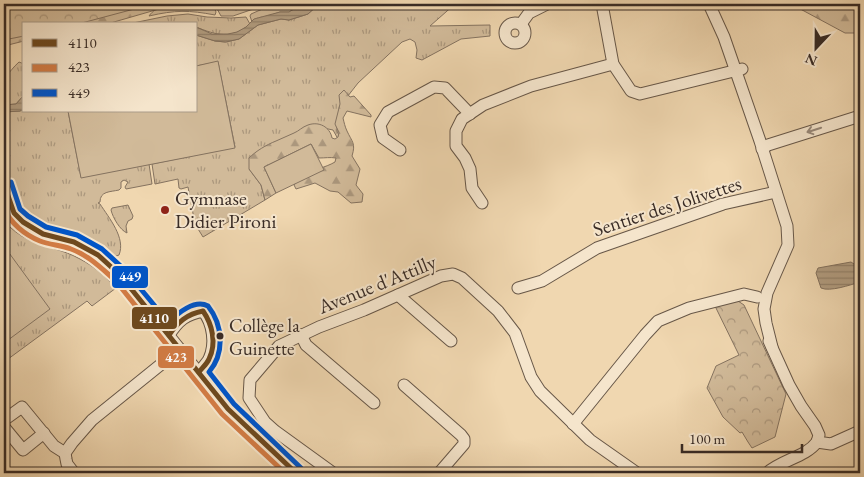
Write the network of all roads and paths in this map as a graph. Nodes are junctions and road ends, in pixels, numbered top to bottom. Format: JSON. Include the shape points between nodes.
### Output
{"nodes":[{"id":1,"x":547,"y":4,"type":"edge"},
{"id":2,"x":602,"y":4,"type":"edge"},
{"id":3,"x":711,"y":4,"type":"edge"},
{"id":4,"x":521,"y":24,"type":"dead end"},
{"id":5,"x":614,"y":64,"type":"junction"},
{"id":6,"x":739,"y":70,"type":"junction"},
{"id":7,"x":470,"y":114,"type":"junction"},
{"id":8,"x":860,"y":116,"type":"edge"},
{"id":9,"x":761,"y":145,"type":"junction"},
{"id":10,"x":400,"y":150,"type":"dead end"},
{"id":11,"x":4,"y":184,"type":"edge"},
{"id":12,"x":776,"y":192,"type":"junction"},
{"id":13,"x":482,"y":203,"type":"dead end"},
{"id":14,"x":781,"y":262,"type":"junction"},
{"id":15,"x":518,"y":288,"type":"dead end"},
{"id":16,"x":398,"y":295,"type":"junction"},
{"id":17,"x":757,"y":297,"type":"junction"},
{"id":18,"x":169,"y":335,"type":"junction"},
{"id":19,"x":301,"y":335,"type":"junction"},
{"id":20,"x":451,"y":341,"type":"dead end"},
{"id":21,"x":772,"y":347,"type":"junction"},
{"id":22,"x":180,"y":349,"type":"junction"},
{"id":23,"x":199,"y":372,"type":"junction"},
{"id":24,"x":404,"y":385,"type":"dead end"},
{"id":25,"x":374,"y":403,"type":"dead end"},
{"id":26,"x":4,"y":420,"type":"edge"},
{"id":27,"x":573,"y":424,"type":"junction"},
{"id":28,"x":4,"y":427,"type":"edge"},
{"id":29,"x":44,"y":433,"type":"junction"},
{"id":30,"x":859,"y":436,"type":"edge"},
{"id":31,"x":817,"y":442,"type":"junction"},
{"id":32,"x":65,"y":454,"type":"junction"},
{"id":33,"x":74,"y":473,"type":"edge"},
{"id":34,"x":296,"y":473,"type":"edge"},
{"id":35,"x":333,"y":473,"type":"edge"},
{"id":36,"x":440,"y":473,"type":"edge"},
{"id":37,"x":636,"y":473,"type":"edge"},
{"id":38,"x":767,"y":473,"type":"edge"}],
"edges":[{"from":1,"to":4,"type":"street","via":[[529,13]]},
{"from":2,"to":5,"type":"street"},
{"from":3,"to":6,"type":"street","via":[[730,36]]},
{"from":5,"to":6,"type":"street","via":[[631,91],[640,94]]},
{"from":5,"to":7,"type":"street","via":[[531,86]]},
{"from":6,"to":9,"type":"street"},
{"from":7,"to":10,"type":"street","via":[[445,88],[434,87],[388,112],[380,125],[383,138]]},
{"from":7,"to":13,"type":"street","via":[[462,119],[456,131],[456,146],[465,158],[472,188]]},
{"from":8,"to":9,"type":"street","one_way":true},
{"from":9,"to":12,"type":"street"},
{"from":11,"to":18,"type":"street","via":[[14,213],[23,222],[43,234],[74,242],[98,255],[120,276]]},
{"from":12,"to":14,"type":"street","via":[[787,226],[788,245]]},
{"from":12,"to":15,"type":"street","name":"Sentier des Jolivettes","via":[[724,204],[597,248],[542,281]]},
{"from":14,"to":17,"type":"street"},
{"from":14,"to":21,"type":"street","via":[[767,293],[764,309]]},
{"from":16,"to":19,"type":"street","name":"Avenue d'Attilly"},
{"from":16,"to":20,"type":"street"},
{"from":16,"to":27,"type":"street","name":"Avenue d'Attilly","via":[[441,276],[453,274],[462,278],[506,320],[515,333],[540,391]]},
{"from":17,"to":21,"type":"street","via":[[760,323]]},
{"from":17,"to":27,"type":"street","via":[[744,294],[689,308],[658,321]]},
{"from":18,"to":22,"type":"street"},
{"from":18,"to":23,"type":"street","via":[[181,320],[198,312],[207,316],[213,345],[209,359]]},
{"from":19,"to":25,"type":"street","via":[[306,344]]},
{"from":19,"to":35,"type":"street","name":"Avenue d'Attilly","via":[[279,346],[250,380],[249,398],[275,432]]},
{"from":21,"to":31,"type":"street","via":[[788,385],[815,426],[819,435]]},
{"from":22,"to":23,"type":"street"},
{"from":22,"to":32,"type":"street","via":[[92,420]]},
{"from":23,"to":34,"type":"street","via":[[228,409]]},
{"from":24,"to":36,"type":"street","via":[[464,439],[464,444]]},
{"from":26,"to":29,"type":"street","via":[[22,407]]},
{"from":27,"to":37,"type":"street","name":"Avenue d'Attilly"},
{"from":28,"to":29,"type":"street","via":[[23,450]]},
{"from":29,"to":32,"type":"street"},
{"from":30,"to":31,"type":"street","via":[[831,444]]},
{"from":31,"to":38,"type":"street","via":[[809,450]]},
{"from":32,"to":33,"type":"street"}]}
